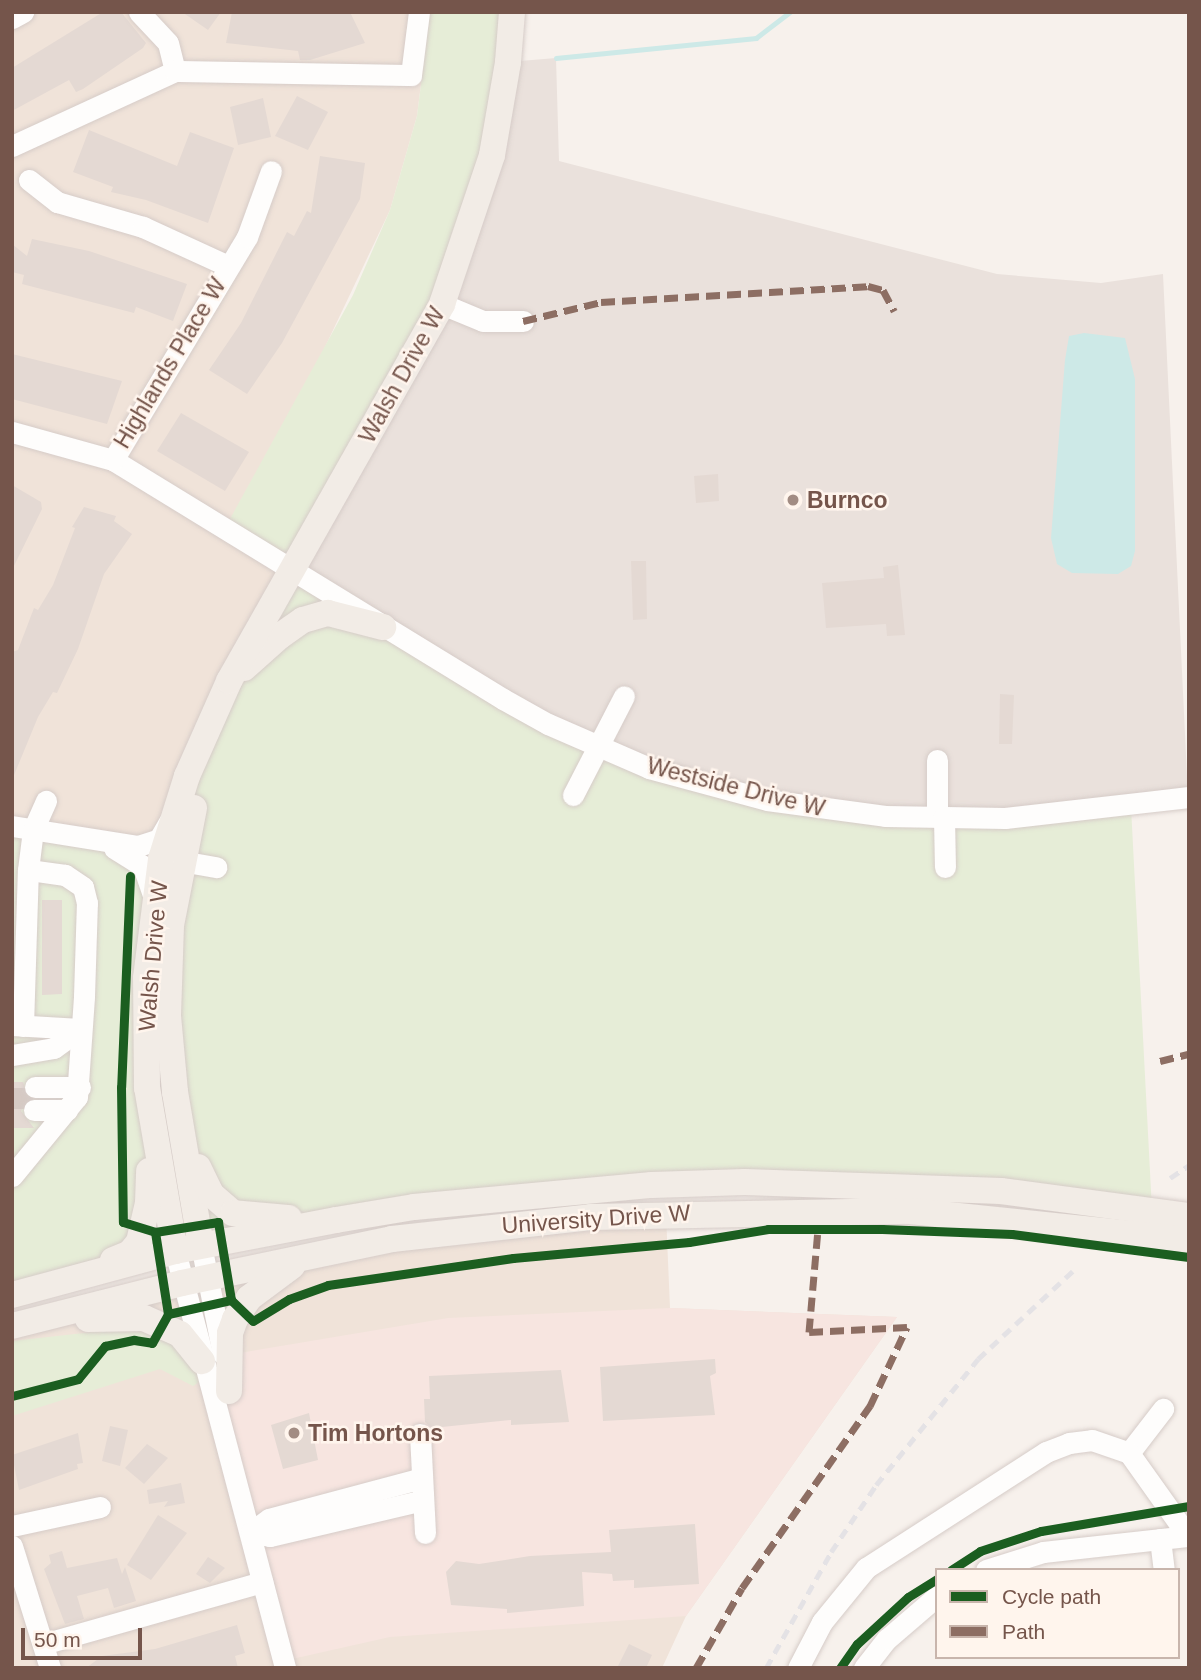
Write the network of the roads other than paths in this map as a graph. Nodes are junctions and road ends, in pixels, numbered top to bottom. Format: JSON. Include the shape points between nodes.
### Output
{"nodes":[{"id":1,"x":23,"y":12,"type":"edge"},
{"id":2,"x":139,"y":12,"type":"edge"},
{"id":3,"x":419,"y":12,"type":"edge"},
{"id":4,"x":512,"y":12,"type":"edge"},
{"id":5,"x":12,"y":18,"type":"edge"},
{"id":6,"x":174,"y":71,"type":"junction"},
{"id":7,"x":12,"y":146,"type":"edge"},
{"id":8,"x":271,"y":171,"type":"dead end"},
{"id":9,"x":29,"y":180,"type":"dead end"},
{"id":10,"x":228,"y":266,"type":"junction"},
{"id":11,"x":442,"y":304,"type":"junction"},
{"id":12,"x":523,"y":321,"type":"dead end"},
{"id":13,"x":12,"y":432,"type":"edge"},
{"id":14,"x":113,"y":460,"type":"junction"},
{"id":15,"x":291,"y":568,"type":"junction"},
{"id":16,"x":383,"y":628,"type":"junction"},
{"id":17,"x":229,"y":681,"type":"junction"},
{"id":18,"x":624,"y":696,"type":"dead end"},
{"id":19,"x":216,"y":710,"type":"junction"},
{"id":20,"x":597,"y":746,"type":"junction"},
{"id":21,"x":937,"y":760,"type":"dead end"},
{"id":22,"x":573,"y":795,"type":"dead end"},
{"id":23,"x":1189,"y":797,"type":"edge"},
{"id":24,"x":46,"y":801,"type":"dead end"},
{"id":25,"x":176,"y":807,"type":"junction"},
{"id":26,"x":941,"y":817,"type":"junction"},
{"id":27,"x":22,"y":828,"type":"edge"},
{"id":28,"x":99,"y":843,"type":"junction"},
{"id":29,"x":181,"y":861,"type":"junction"},
{"id":30,"x":216,"y":867,"type":"dead end"},
{"id":31,"x":945,"y":867,"type":"dead end"},
{"id":32,"x":27,"y":870,"type":"junction"},
{"id":33,"x":156,"y":905,"type":"junction"},
{"id":34,"x":18,"y":1025,"type":"edge"},
{"id":35,"x":80,"y":1029,"type":"junction"},
{"id":36,"x":12,"y":1055,"type":"edge"},
{"id":37,"x":35,"y":1098,"type":"tunnel mouth"},
{"id":38,"x":74,"y":1099,"type":"junction"},
{"id":39,"x":150,"y":1110,"type":"junction"},
{"id":40,"x":185,"y":1143,"type":"junction"},
{"id":41,"x":12,"y":1176,"type":"edge"},
{"id":42,"x":1189,"y":1216,"type":"edge"},
{"id":43,"x":336,"y":1220,"type":"junction"},
{"id":44,"x":1189,"y":1240,"type":"edge"},
{"id":45,"x":201,"y":1245,"type":"junction"},
{"id":46,"x":175,"y":1251,"type":"junction"},
{"id":47,"x":313,"y":1255,"type":"junction"},
{"id":48,"x":71,"y":1279,"type":"junction"},
{"id":49,"x":195,"y":1280,"type":"junction"},
{"id":50,"x":12,"y":1295,"type":"edge"},
{"id":51,"x":16,"y":1325,"type":"edge"},
{"id":52,"x":202,"y":1361,"type":"junction"},
{"id":53,"x":229,"y":1391,"type":"junction"},
{"id":54,"x":1163,"y":1409,"type":"dead end"},
{"id":55,"x":420,"y":1434,"type":"dead end"},
{"id":56,"x":1129,"y":1453,"type":"junction"},
{"id":57,"x":235,"y":1474,"type":"junction"},
{"id":58,"x":422,"y":1478,"type":"junction"},
{"id":59,"x":423,"y":1500,"type":"junction"},
{"id":60,"x":100,"y":1507,"type":"dead end"},
{"id":61,"x":12,"y":1526,"type":"edge"},
{"id":62,"x":251,"y":1532,"type":"junction"},
{"id":63,"x":425,"y":1534,"type":"dead end"},
{"id":64,"x":1188,"y":1536,"type":"edge"},
{"id":65,"x":1160,"y":1539,"type":"junction"},
{"id":66,"x":12,"y":1546,"type":"edge"},
{"id":67,"x":992,"y":1568,"type":"edge"},
{"id":68,"x":1164,"y":1568,"type":"edge"},
{"id":69,"x":262,"y":1582,"type":"junction"},
{"id":70,"x":935,"y":1598,"type":"edge"},
{"id":71,"x":43,"y":1644,"type":"junction"},
{"id":72,"x":50,"y":1668,"type":"edge"},
{"id":73,"x":285,"y":1668,"type":"edge"},
{"id":74,"x":798,"y":1668,"type":"edge"},
{"id":75,"x":864,"y":1668,"type":"edge"}],
"edges":[{"from":1,"to":5,"type":"street"},
{"from":2,"to":6,"type":"street","via":[[168,43]]},
{"from":3,"to":6,"type":"street","via":[[411,75]]},
{"from":4,"to":11,"type":"main road","name":"Walsh Drive W","via":[[492,155]]},
{"from":6,"to":7,"type":"street"},
{"from":8,"to":10,"type":"street","name":"Highlands Place W","via":[[247,236]]},
{"from":9,"to":10,"type":"street","name":"Highlands Place W","via":[[57,202],[143,227]]},
{"from":10,"to":14,"type":"street","name":"Highlands Place W"},
{"from":11,"to":12,"type":"street","via":[[483,321]]},
{"from":11,"to":15,"type":"main road","name":"Walsh Drive W"},
{"from":13,"to":14,"type":"street","name":"Westside Drive W"},
{"from":14,"to":15,"type":"street","name":"Westside Drive W"},
{"from":15,"to":16,"type":"street","name":"Westside Drive W"},
{"from":15,"to":17,"type":"main road","name":"Walsh Drive W"},
{"from":16,"to":17,"type":"main road","via":[[328,613],[303,620]]},
{"from":16,"to":20,"type":"street","name":"Westside Drive W","via":[[537,718]]},
{"from":17,"to":19,"type":"main road","name":"Walsh Drive W"},
{"from":18,"to":20,"type":"street"},
{"from":19,"to":25,"type":"main road","name":"Walsh Drive W"},
{"from":19,"to":29,"type":"main road","name":"Walsh Drive W"},
{"from":20,"to":22,"type":"street"},
{"from":20,"to":26,"type":"street","name":"Westside Drive W","via":[[649,768],[767,800],[822,811]]},
{"from":21,"to":26,"type":"street"},
{"from":23,"to":26,"type":"street","name":"Westside Drive W","via":[[1067,814]]},
{"from":24,"to":27,"type":"street"},
{"from":25,"to":28,"type":"street","via":[[159,839],[151,843]]},
{"from":25,"to":33,"type":"main road","name":"Walsh Drive W"},
{"from":26,"to":31,"type":"street"},
{"from":27,"to":28,"type":"street"},
{"from":27,"to":32,"type":"street"},
{"from":28,"to":33,"type":"street","via":[[126,852],[143,866]]},
{"from":29,"to":30,"type":"street"},
{"from":29,"to":40,"type":"main road","name":"Walsh Drive W","via":[[171,925],[168,1016]]},
{"from":32,"to":34,"type":"street"},
{"from":32,"to":35,"type":"street","via":[[76,880],[87,897]]},
{"from":33,"to":39,"type":"main road","name":"Walsh Drive W","via":[[146,991]]},
{"from":34,"to":35,"type":"street"},
{"from":35,"to":36,"type":"street","via":[[54,1048]]},
{"from":35,"to":38,"type":"street"},
{"from":37,"to":38,"type":"street"},
{"from":38,"to":41,"type":"street"},
{"from":39,"to":46,"type":"main road","name":"Walsh Drive W"},
{"from":39,"to":48,"type":"main road","via":[[148,1203],[139,1242],[130,1253]]},
{"from":40,"to":43,"type":"main road","via":[[211,1194],[233,1213]]},
{"from":40,"to":45,"type":"main road","name":"Walsh Drive W"},
{"from":42,"to":43,"type":"main road","name":"University Drive W","via":[[1001,1191],[745,1182],[575,1190]]},
{"from":43,"to":45,"type":"main road","name":"University Drive W"},
{"from":44,"to":47,"type":"main road","name":"University Drive W","via":[[910,1210],[801,1211],[500,1225]]},
{"from":45,"to":46,"type":"main road","name":"University Drive W"},
{"from":45,"to":49,"type":"street"},
{"from":46,"to":48,"type":"main road","name":"University Drive W"},
{"from":46,"to":49,"type":"street"},
{"from":47,"to":49,"type":"main road","name":"University Drive W"},
{"from":47,"to":53,"type":"main road","via":[[278,1274],[240,1309],[230,1333]]},
{"from":48,"to":50,"type":"main road","name":"University Drive W"},
{"from":49,"to":51,"type":"main road","name":"University Drive W"},
{"from":49,"to":52,"type":"street"},
{"from":49,"to":53,"type":"street"},
{"from":51,"to":52,"type":"main road","via":[[144,1318],[180,1334]]},
{"from":52,"to":57,"type":"street"},
{"from":53,"to":57,"type":"street"},
{"from":54,"to":56,"type":"street"},
{"from":55,"to":58,"type":"street"},
{"from":56,"to":64,"type":"street"},
{"from":56,"to":74,"type":"street","via":[[1092,1440],[1045,1452],[894,1547],[844,1591]]},
{"from":57,"to":62,"type":"street"},
{"from":58,"to":59,"type":"street"},
{"from":58,"to":62,"type":"street","via":[[269,1519]]},
{"from":59,"to":62,"type":"street","via":[[270,1536]]},
{"from":59,"to":63,"type":"street"},
{"from":60,"to":61,"type":"street"},
{"from":62,"to":69,"type":"street"},
{"from":64,"to":65,"type":"street"},
{"from":65,"to":67,"type":"street","via":[[1043,1552]]},
{"from":65,"to":68,"type":"street"},
{"from":66,"to":71,"type":"street"},
{"from":69,"to":71,"type":"street"},
{"from":69,"to":73,"type":"street"},
{"from":70,"to":75,"type":"street","via":[[887,1639]]},
{"from":71,"to":72,"type":"street"}]}
